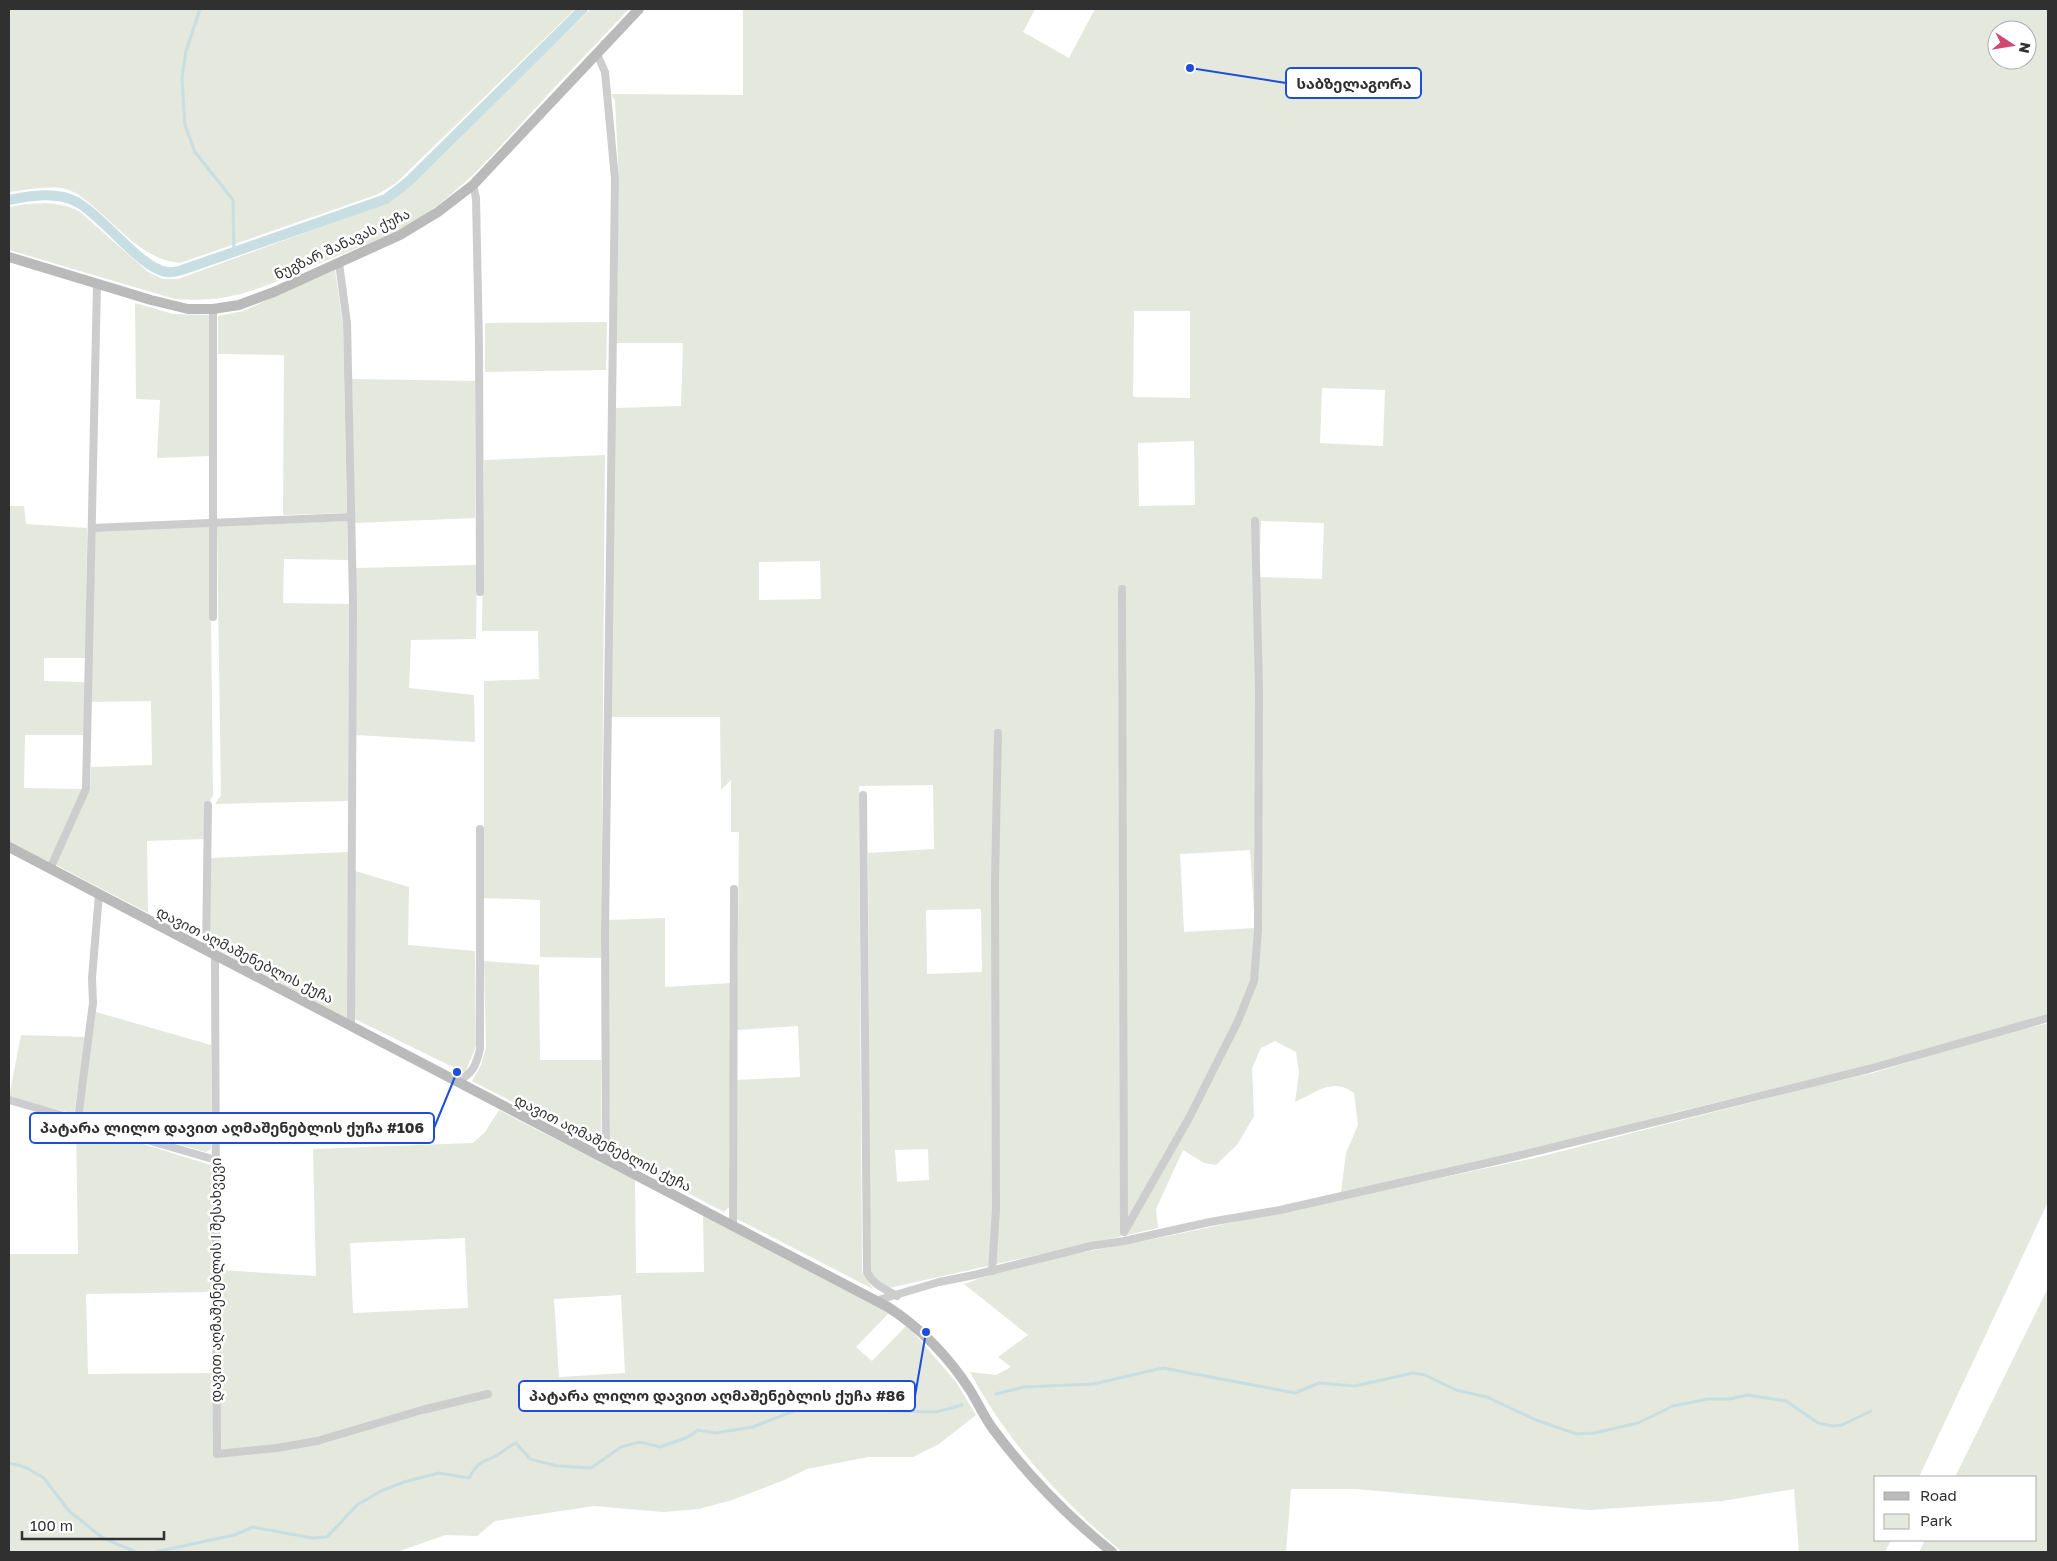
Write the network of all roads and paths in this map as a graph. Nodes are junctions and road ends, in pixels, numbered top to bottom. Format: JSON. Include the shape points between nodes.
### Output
{"nodes":[{"id":1,"x":638,"y":9,"type":"edge"},
{"id":2,"x":597,"y":54,"type":"junction"},
{"id":3,"x":473,"y":185,"type":"junction"},
{"id":4,"x":9,"y":257,"type":"edge"},
{"id":5,"x":339,"y":263,"type":"junction"},
{"id":6,"x":97,"y":284,"type":"junction"},
{"id":7,"x":213,"y":309,"type":"junction"},
{"id":8,"x":351,"y":517,"type":"junction"},
{"id":9,"x":1255,"y":521,"type":"dead end"},
{"id":10,"x":213,"y":523,"type":"junction"},
{"id":11,"x":92,"y":528,"type":"junction"},
{"id":12,"x":1122,"y":589,"type":"dead end"},
{"id":13,"x":480,"y":592,"type":"dead end"},
{"id":14,"x":213,"y":617,"type":"dead end"},
{"id":15,"x":998,"y":733,"type":"dead end"},
{"id":16,"x":862,"y":795,"type":"dead end"},
{"id":17,"x":208,"y":805,"type":"dead end"},
{"id":18,"x":480,"y":829,"type":"dead end"},
{"id":19,"x":9,"y":847,"type":"edge"},
{"id":20,"x":50,"y":869,"type":"junction"},
{"id":21,"x":734,"y":889,"type":"dead end"},
{"id":22,"x":99,"y":894,"type":"junction"},
{"id":23,"x":210,"y":954,"type":"junction"},
{"id":24,"x":2048,"y":1018,"type":"edge"},
{"id":25,"x":351,"y":1026,"type":"junction"},
{"id":26,"x":457,"y":1082,"type":"junction"},
{"id":27,"x":9,"y":1100,"type":"edge"},
{"id":28,"x":78,"y":1119,"type":"junction"},
{"id":29,"x":216,"y":1160,"type":"junction"},
{"id":30,"x":606,"y":1160,"type":"junction"},
{"id":31,"x":733,"y":1226,"type":"junction"},
{"id":32,"x":1124,"y":1232,"type":"junction"},
{"id":33,"x":1124,"y":1242,"type":"junction"},
{"id":34,"x":992,"y":1271,"type":"junction"},
{"id":35,"x":897,"y":1296,"type":"junction"},
{"id":36,"x":875,"y":1301,"type":"junction"},
{"id":37,"x":488,"y":1394,"type":"dead end"},
{"id":38,"x":1112,"y":1552,"type":"edge"}],
"edges":[{"from":1,"to":2,"type":"street","name":"ნუგზარ შანავას ქუჩა"},
{"from":2,"to":3,"type":"street","name":"ნუგზარ შანავას ქუჩა"},
{"from":2,"to":30,"type":"street","via":[[605,72],[614,179],[605,922]]},
{"from":3,"to":5,"type":"street","name":"ნუგზარ შანავას ქუჩა","via":[[400,235]]},
{"from":3,"to":13,"type":"street","via":[[479,336]]},
{"from":4,"to":6,"type":"street","name":"ნუგზარ შანავას ქუჩა"},
{"from":5,"to":7,"type":"street","name":"ნუგზარ შანავას ქუჩა","via":[[239,305]]},
{"from":5,"to":8,"type":"street","via":[[347,323]]},
{"from":6,"to":7,"type":"street","name":"ნუგზარ შანავას ქუჩა","via":[[188,309]]},
{"from":6,"to":11,"type":"street"},
{"from":7,"to":10,"type":"street"},
{"from":8,"to":10,"type":"street"},
{"from":8,"to":25,"type":"street"},
{"from":9,"to":32,"type":"street","via":[[1259,728],[1258,930],[1254,981],[1238,1021],[1189,1118]]},
{"from":10,"to":11,"type":"street"},
{"from":10,"to":14,"type":"street"},
{"from":11,"to":20,"type":"street","via":[[86,789]]},
{"from":12,"to":32,"type":"street"},
{"from":15,"to":34,"type":"street","via":[[996,1208]]},
{"from":16,"to":35,"type":"street","via":[[867,1272],[871,1280]]},
{"from":17,"to":23,"type":"street","name":"დავით აღმაშენებლის I შესახვევი"},
{"from":18,"to":26,"type":"street","via":[[480,1049],[471,1074]]},
{"from":19,"to":20,"type":"street","name":"დავით აღმაშენებლის ქუჩა"},
{"from":20,"to":22,"type":"street","name":"დავით აღმაშენებლის ქუჩა"},
{"from":21,"to":31,"type":"street"},
{"from":22,"to":23,"type":"street","name":"დავით აღმაშენებლის ქუჩა"},
{"from":22,"to":28,"type":"street","via":[[93,1003]]},
{"from":23,"to":25,"type":"street","name":"დავით აღმაშენებლის ქუჩა"},
{"from":23,"to":29,"type":"street","name":"დავით აღმაშენებლის I შესახვევი"},
{"from":24,"to":33,"type":"street","via":[[1869,1069],[1528,1153]]},
{"from":25,"to":26,"type":"street","name":"დავით აღმაშენებლის ქუჩა"},
{"from":26,"to":30,"type":"street","name":"დავით აღმაშენებლის ქუჩა"},
{"from":27,"to":28,"type":"street"},
{"from":28,"to":29,"type":"street"},
{"from":29,"to":37,"type":"street","name":"დავით აღმაშენებლის I შესახვევი","via":[[217,1454],[317,1441]]},
{"from":30,"to":31,"type":"street","name":"დავით აღმაშენებლის ქუჩა"},
{"from":31,"to":36,"type":"street","name":"დავით აღმაშენებლის ქუჩა"},
{"from":32,"to":33,"type":"street"},
{"from":33,"to":34,"type":"street","via":[[1091,1246]]},
{"from":34,"to":35,"type":"street","via":[[939,1282]]},
{"from":35,"to":36,"type":"street"},
{"from":36,"to":38,"type":"street","name":"დავით აღმაშენებლის ქუჩა","via":[[909,1321],[943,1351],[1023,1468],[1060,1507]]}]}
